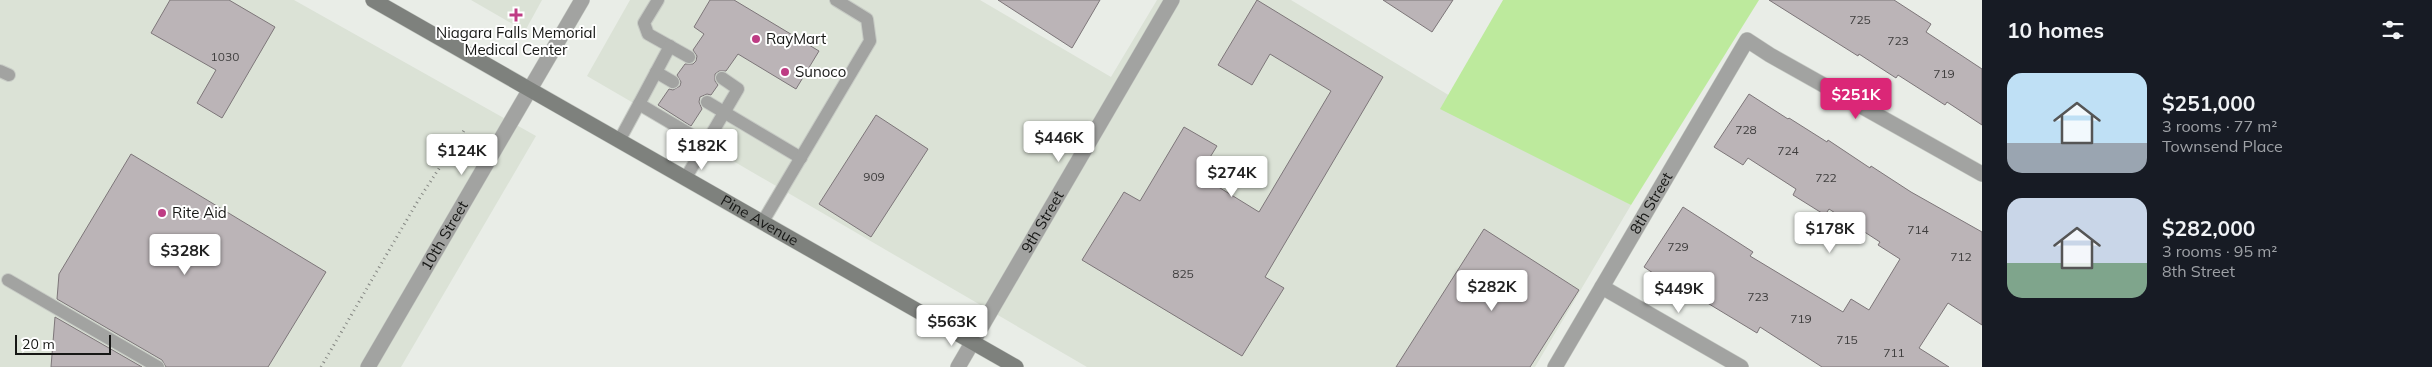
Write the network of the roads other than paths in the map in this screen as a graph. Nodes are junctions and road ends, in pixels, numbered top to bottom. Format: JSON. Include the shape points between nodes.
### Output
{"nodes":[{"id":1,"x":373,"y":0,"type":"edge"},
{"id":2,"x":582,"y":0,"type":"edge"},
{"id":3,"x":658,"y":0,"type":"edge"},
{"id":4,"x":836,"y":0,"type":"edge"},
{"id":5,"x":1172,"y":0,"type":"edge"},
{"id":6,"x":670,"y":46,"type":"junction"},
{"id":7,"x":689,"y":57,"type":"dead end"},
{"id":8,"x":656,"y":72,"type":"junction"},
{"id":9,"x":722,"y":78,"type":"dead end"},
{"id":10,"x":673,"y":82,"type":"dead end"},
{"id":11,"x":530,"y":90,"type":"junction"},
{"id":12,"x":707,"y":102,"type":"dead end"},
{"id":13,"x":639,"y":104,"type":"junction"},
{"id":14,"x":723,"y":113,"type":"junction"},
{"id":15,"x":619,"y":141,"type":"junction"},
{"id":16,"x":705,"y":143,"type":"junction"},
{"id":17,"x":800,"y":158,"type":"junction"},
{"id":18,"x":1982,"y":174,"type":"edge"},
{"id":19,"x":686,"y":179,"type":"junction"},
{"id":20,"x":762,"y":222,"type":"junction"},
{"id":21,"x":8,"y":280,"type":"dead end"},
{"id":22,"x":1602,"y":287,"type":"junction"},
{"id":23,"x":972,"y":342,"type":"junction"},
{"id":24,"x":372,"y":365,"type":"edge"},
{"id":25,"x":158,"y":367,"type":"edge"},
{"id":26,"x":958,"y":367,"type":"edge"},
{"id":27,"x":1016,"y":367,"type":"edge"},
{"id":28,"x":1555,"y":367,"type":"edge"},
{"id":29,"x":1741,"y":367,"type":"edge"}],
"edges":[{"from":1,"to":11,"type":"main road","name":"Pine Avenue"},
{"from":2,"to":11,"type":"street","name":"10th Street"},
{"from":3,"to":6,"type":"lane","via":[[644,23],[648,34]]},
{"from":4,"to":17,"type":"lane","via":[[868,19],[870,41]]},
{"from":5,"to":23,"type":"street","name":"9th Street"},
{"from":6,"to":7,"type":"lane"},
{"from":6,"to":8,"type":"lane"},
{"from":8,"to":10,"type":"lane"},
{"from":8,"to":13,"type":"lane"},
{"from":9,"to":14,"type":"lane","via":[[738,89]]},
{"from":11,"to":15,"type":"main road","name":"Pine Avenue"},
{"from":11,"to":24,"type":"street","name":"10th Street"},
{"from":12,"to":14,"type":"lane"},
{"from":13,"to":15,"type":"lane"},
{"from":13,"to":16,"type":"lane"},
{"from":14,"to":16,"type":"lane"},
{"from":14,"to":17,"type":"lane"},
{"from":15,"to":19,"type":"main road","name":"Pine Avenue"},
{"from":16,"to":19,"type":"lane"},
{"from":17,"to":20,"type":"lane"},
{"from":18,"to":22,"type":"street","name":"8th Street","via":[[1747,40]]},
{"from":19,"to":20,"type":"main road","name":"Pine Avenue"},
{"from":20,"to":23,"type":"main road","name":"Pine Avenue"},
{"from":21,"to":25,"type":"lane"},
{"from":22,"to":28,"type":"street","name":"8th Street"},
{"from":22,"to":29,"type":"street"},
{"from":23,"to":26,"type":"street","name":"9th Street"},
{"from":23,"to":27,"type":"main road","name":"Pine Avenue"}]}
